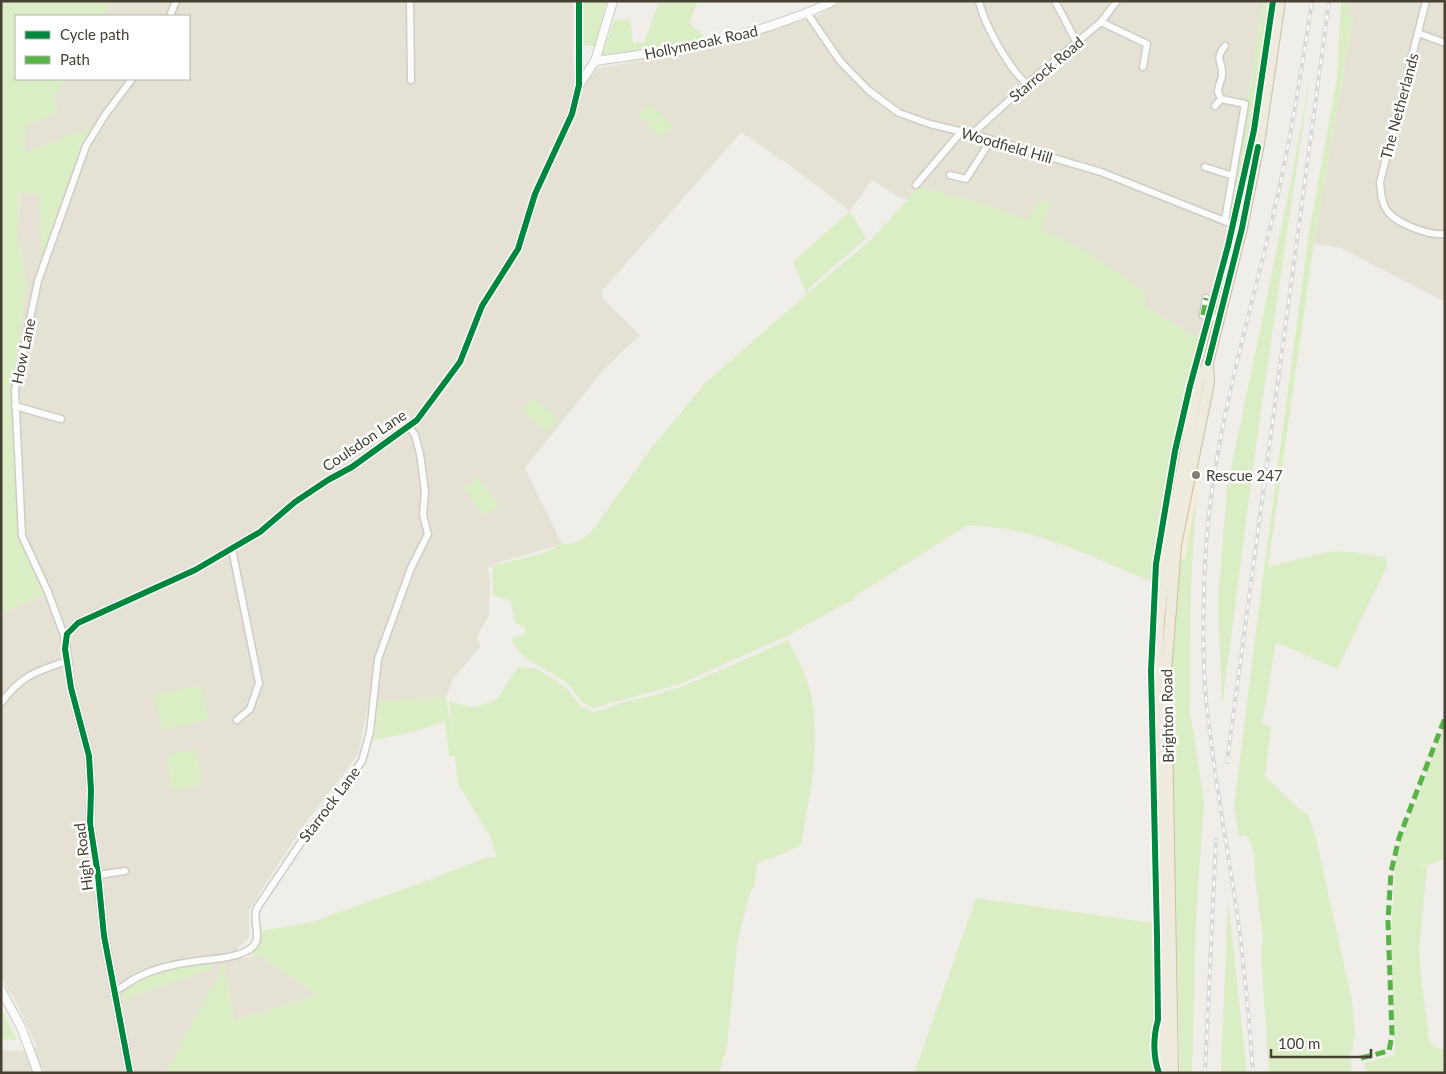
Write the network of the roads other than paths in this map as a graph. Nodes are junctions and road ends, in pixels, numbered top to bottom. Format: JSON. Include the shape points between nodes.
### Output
{"nodes":[{"id":1,"x":176,"y":1,"type":"edge"},
{"id":2,"x":410,"y":1,"type":"edge"},
{"id":3,"x":579,"y":1,"type":"edge"},
{"id":4,"x":613,"y":1,"type":"edge"},
{"id":5,"x":832,"y":1,"type":"edge"},
{"id":6,"x":978,"y":1,"type":"edge"},
{"id":7,"x":1055,"y":1,"type":"edge"},
{"id":8,"x":1117,"y":1,"type":"edge"},
{"id":9,"x":1280,"y":1,"type":"edge"},
{"id":10,"x":1426,"y":1,"type":"edge"},
{"id":11,"x":807,"y":13,"type":"junction"},
{"id":12,"x":170,"y":15,"type":"edge"},
{"id":13,"x":1101,"y":22,"type":"junction"},
{"id":14,"x":1418,"y":33,"type":"junction"},
{"id":15,"x":1077,"y":43,"type":"junction"},
{"id":16,"x":1445,"y":43,"type":"edge"},
{"id":17,"x":1225,"y":46,"type":"dead end"},
{"id":18,"x":595,"y":61,"type":"junction"},
{"id":19,"x":579,"y":63,"type":"joint"},
{"id":20,"x":1143,"y":67,"type":"dead end"},
{"id":21,"x":131,"y":80,"type":"edge"},
{"id":22,"x":411,"y":80,"type":"dead end"},
{"id":23,"x":1027,"y":84,"type":"junction"},
{"id":24,"x":579,"y":85,"type":"junction"},
{"id":25,"x":1221,"y":99,"type":"junction"},
{"id":26,"x":1215,"y":106,"type":"dead end"},
{"id":27,"x":961,"y":132,"type":"junction"},
{"id":28,"x":972,"y":134,"type":"junction"},
{"id":29,"x":991,"y":140,"type":"junction"},
{"id":30,"x":1205,"y":167,"type":"dead end"},
{"id":31,"x":950,"y":175,"type":"dead end"},
{"id":32,"x":1233,"y":176,"type":"junction"},
{"id":33,"x":916,"y":185,"type":"dead end"},
{"id":34,"x":1225,"y":220,"type":"junction"},
{"id":35,"x":1242,"y":228,"type":"junction"},
{"id":36,"x":1445,"y":234,"type":"edge"},
{"id":37,"x":1206,"y":298,"type":"dead end"},
{"id":38,"x":1220,"y":320,"type":"junction"},
{"id":39,"x":1208,"y":363,"type":"junction"},
{"id":40,"x":15,"y":406,"type":"junction"},
{"id":41,"x":61,"y":419,"type":"dead end"},
{"id":42,"x":409,"y":427,"type":"junction"},
{"id":43,"x":232,"y":548,"type":"junction"},
{"id":44,"x":65,"y":639,"type":"junction"},
{"id":45,"x":67,"y":661,"type":"junction"},
{"id":46,"x":1,"y":703,"type":"edge"},
{"id":47,"x":237,"y":720,"type":"dead end"},
{"id":48,"x":124,"y":872,"type":"dead end"},
{"id":49,"x":98,"y":875,"type":"junction"},
{"id":50,"x":1,"y":990,"type":"edge"},
{"id":51,"x":115,"y":991,"type":"junction"},
{"id":52,"x":38,"y":1073,"type":"edge"},
{"id":53,"x":130,"y":1073,"type":"edge"},
{"id":54,"x":1164,"y":1073,"type":"edge"},
{"id":55,"x":1173,"y":1073,"type":"edge"}],
"edges":[{"from":1,"to":12,"type":"street"},
{"from":2,"to":22,"type":"street"},
{"from":3,"to":19,"type":"street"},
{"from":4,"to":18,"type":"street","name":"Coulsdon Lane"},
{"from":5,"to":11,"type":"street","name":"Hollymeoak Road"},
{"from":6,"to":23,"type":"street","via":[[982,16],[1003,53]]},
{"from":7,"to":15,"type":"street"},
{"from":8,"to":13,"type":"street","name":"Starrock Road"},
{"from":9,"to":35,"type":"highway","name":"Brighton Road","via":[[1259,144]]},
{"from":10,"to":14,"type":"street","name":"The Netherlands"},
{"from":11,"to":18,"type":"street","name":"Hollymeoak Road","via":[[740,36],[677,50]]},
{"from":11,"to":27,"type":"street","name":"Woodfield Hill","via":[[840,61],[868,90],[899,113]]},
{"from":13,"to":15,"type":"street","name":"Starrock Road"},
{"from":13,"to":20,"type":"street","via":[[1147,44]]},
{"from":14,"to":16,"type":"street"},
{"from":14,"to":36,"type":"street","name":"The Netherlands","via":[[1380,182],[1381,198],[1395,219],[1423,232]]},
{"from":15,"to":23,"type":"street","name":"Starrock Road"},
{"from":17,"to":25,"type":"street","via":[[1220,52],[1219,62],[1222,76],[1218,92]]},
{"from":18,"to":24,"type":"street","name":"Coulsdon Lane"},
{"from":19,"to":24,"type":"street","name":"Coulsdon Lane"},
{"from":21,"to":40,"type":"street","name":"How Lane","via":[[86,146],[53,235],[38,281],[15,390]]},
{"from":23,"to":28,"type":"street","name":"Starrock Road"},
{"from":24,"to":42,"type":"street","name":"Coulsdon Lane","via":[[572,114],[535,194],[518,249],[482,306],[455,372]]},
{"from":25,"to":26,"type":"street"},
{"from":25,"to":32,"type":"street","via":[[1245,104]]},
{"from":27,"to":28,"type":"street","name":"Woodfield Hill"},
{"from":27,"to":33,"type":"street"},
{"from":28,"to":29,"type":"street","name":"Woodfield Hill"},
{"from":29,"to":31,"type":"street","via":[[966,179]]},
{"from":29,"to":34,"type":"street","name":"Woodfield Hill","via":[[1101,172]]},
{"from":30,"to":32,"type":"street"},
{"from":32,"to":34,"type":"street"},
{"from":34,"to":35,"type":"street","name":"Woodfield Hill"},
{"from":35,"to":38,"type":"highway","name":"Brighton Road"},
{"from":37,"to":38,"type":"street","via":[[1203,315]]},
{"from":38,"to":39,"type":"highway","name":"Brighton Road"},
{"from":39,"to":54,"type":"highway","name":"Brighton Road","via":[[1199,380],[1186,440],[1159,620],[1157,672]]},
{"from":39,"to":55,"type":"highway","name":"Brighton Road","via":[[1209,383],[1176,545],[1166,672]]},
{"from":40,"to":41,"type":"street"},
{"from":40,"to":44,"type":"street","name":"How Lane","via":[[22,536]]},
{"from":42,"to":43,"type":"street","name":"Coulsdon Lane","via":[[295,502],[266,528]]},
{"from":42,"to":51,"type":"street","name":"Starrock Lane","via":[[415,434],[420,454],[425,492],[423,515],[428,534],[411,568],[378,659],[370,732],[362,761],[310,829],[257,908],[253,946],[233,956],[196,961],[139,976]]},
{"from":43,"to":44,"type":"street","name":"Coulsdon Lane","via":[[195,570],[78,623]]},
{"from":43,"to":47,"type":"street","via":[[259,683],[250,710]]},
{"from":44,"to":45,"type":"street","name":"High Road"},
{"from":45,"to":46,"type":"street","via":[[25,677]]},
{"from":45,"to":49,"type":"street","name":"High Road","via":[[89,756],[90,824]]},
{"from":48,"to":49,"type":"street"},
{"from":49,"to":51,"type":"street","name":"High Road","via":[[104,936]]},
{"from":50,"to":52,"type":"street","via":[[21,1027]]},
{"from":51,"to":53,"type":"street","name":"High Road"}]}
